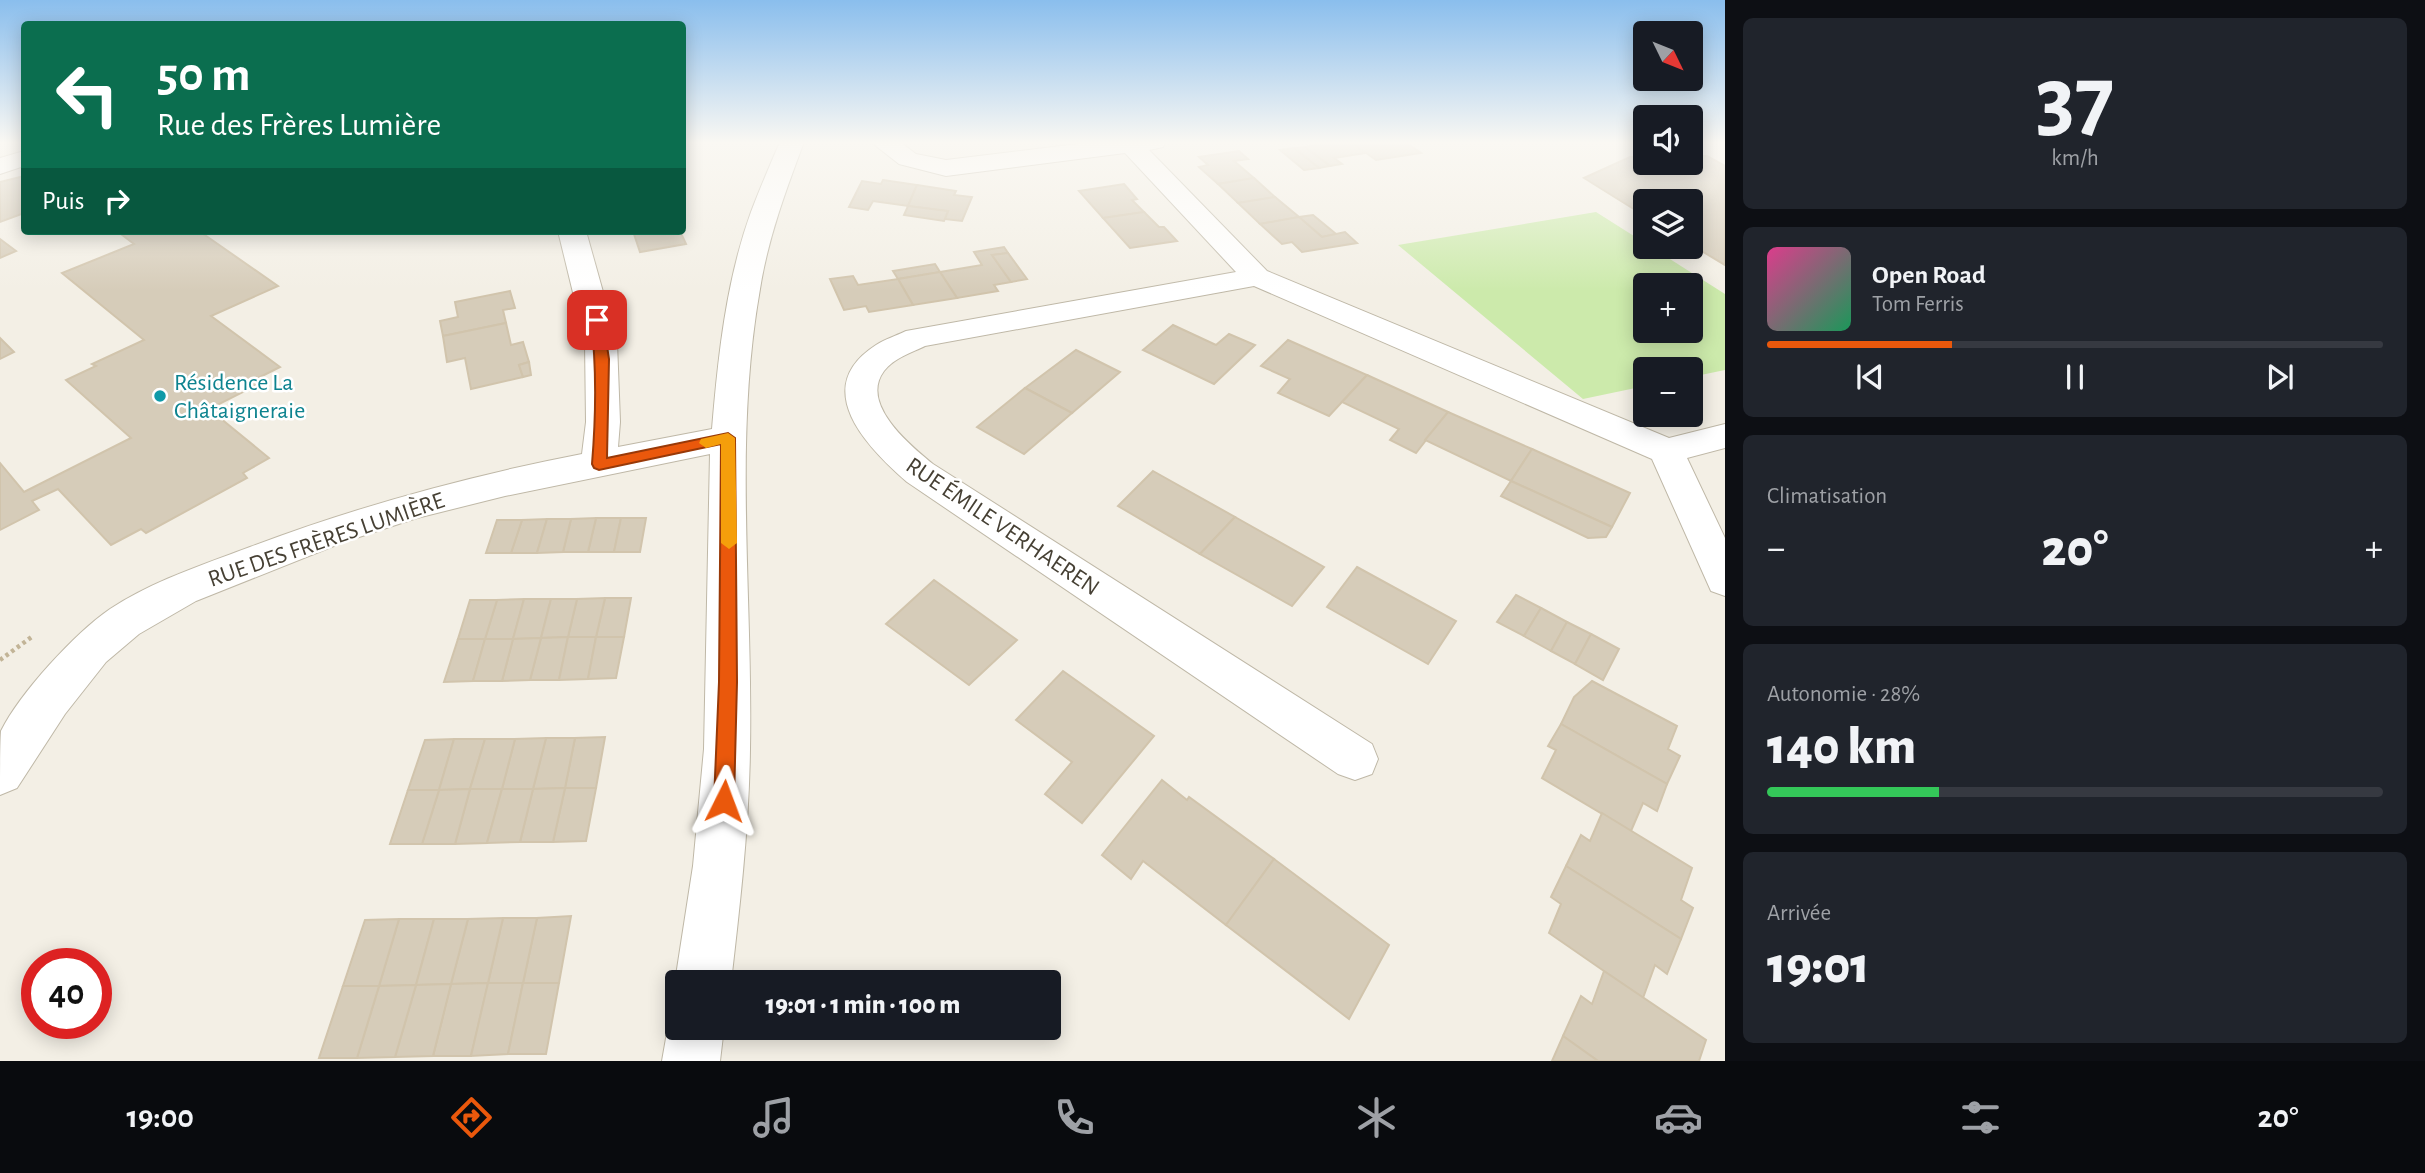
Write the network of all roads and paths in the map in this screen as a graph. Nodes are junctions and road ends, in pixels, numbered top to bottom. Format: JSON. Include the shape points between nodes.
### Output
{"nodes":[{"id":1,"x":771,"y":192,"type":"edge"},
{"id":2,"x":1183,"y":192,"type":"edge"},
{"id":3,"x":573,"y":235,"type":"edge"},
{"id":4,"x":1257,"y":277,"type":"junction"},
{"id":5,"x":1725,"y":436,"type":"edge"},
{"id":6,"x":728,"y":438,"type":"junction"},
{"id":7,"x":1666,"y":451,"type":"junction"},
{"id":8,"x":599,"y":464,"type":"junction"},
{"id":9,"x":1722,"y":569,"type":"edge"},
{"id":10,"x":1355,"y":759,"type":"dead end"},
{"id":11,"x":0,"y":773,"type":"edge"},
{"id":12,"x":705,"y":970,"type":"edge"},
{"id":13,"x":694,"y":1040,"type":"edge"},
{"id":14,"x":691,"y":1061,"type":"edge"}],
"edges":[{"from":1,"to":6,"type":"street","via":[[755,237],[733,370]]},
{"from":2,"to":4,"type":"street"},
{"from":3,"to":8,"type":"street","via":[[601,342]]},
{"from":4,"to":7,"type":"street"},
{"from":4,"to":10,"type":"street","name":"RUE ÉMILE VERHAEREN","via":[[917,338],[876,358],[866,369],[860,393],[883,440],[920,474]]},
{"from":5,"to":7,"type":"street"},
{"from":6,"to":8,"type":"street","name":"RUE DES FRÈRES LUMIÈRE"},
{"from":6,"to":12,"type":"street","via":[[727,749]]},
{"from":7,"to":9,"type":"street"},
{"from":8,"to":11,"type":"street","name":"RUE DES FRÈRES LUMIÈRE","via":[[479,489],[373,518],[156,601],[104,638],[73,670]]},
{"from":13,"to":14,"type":"street"}]}
